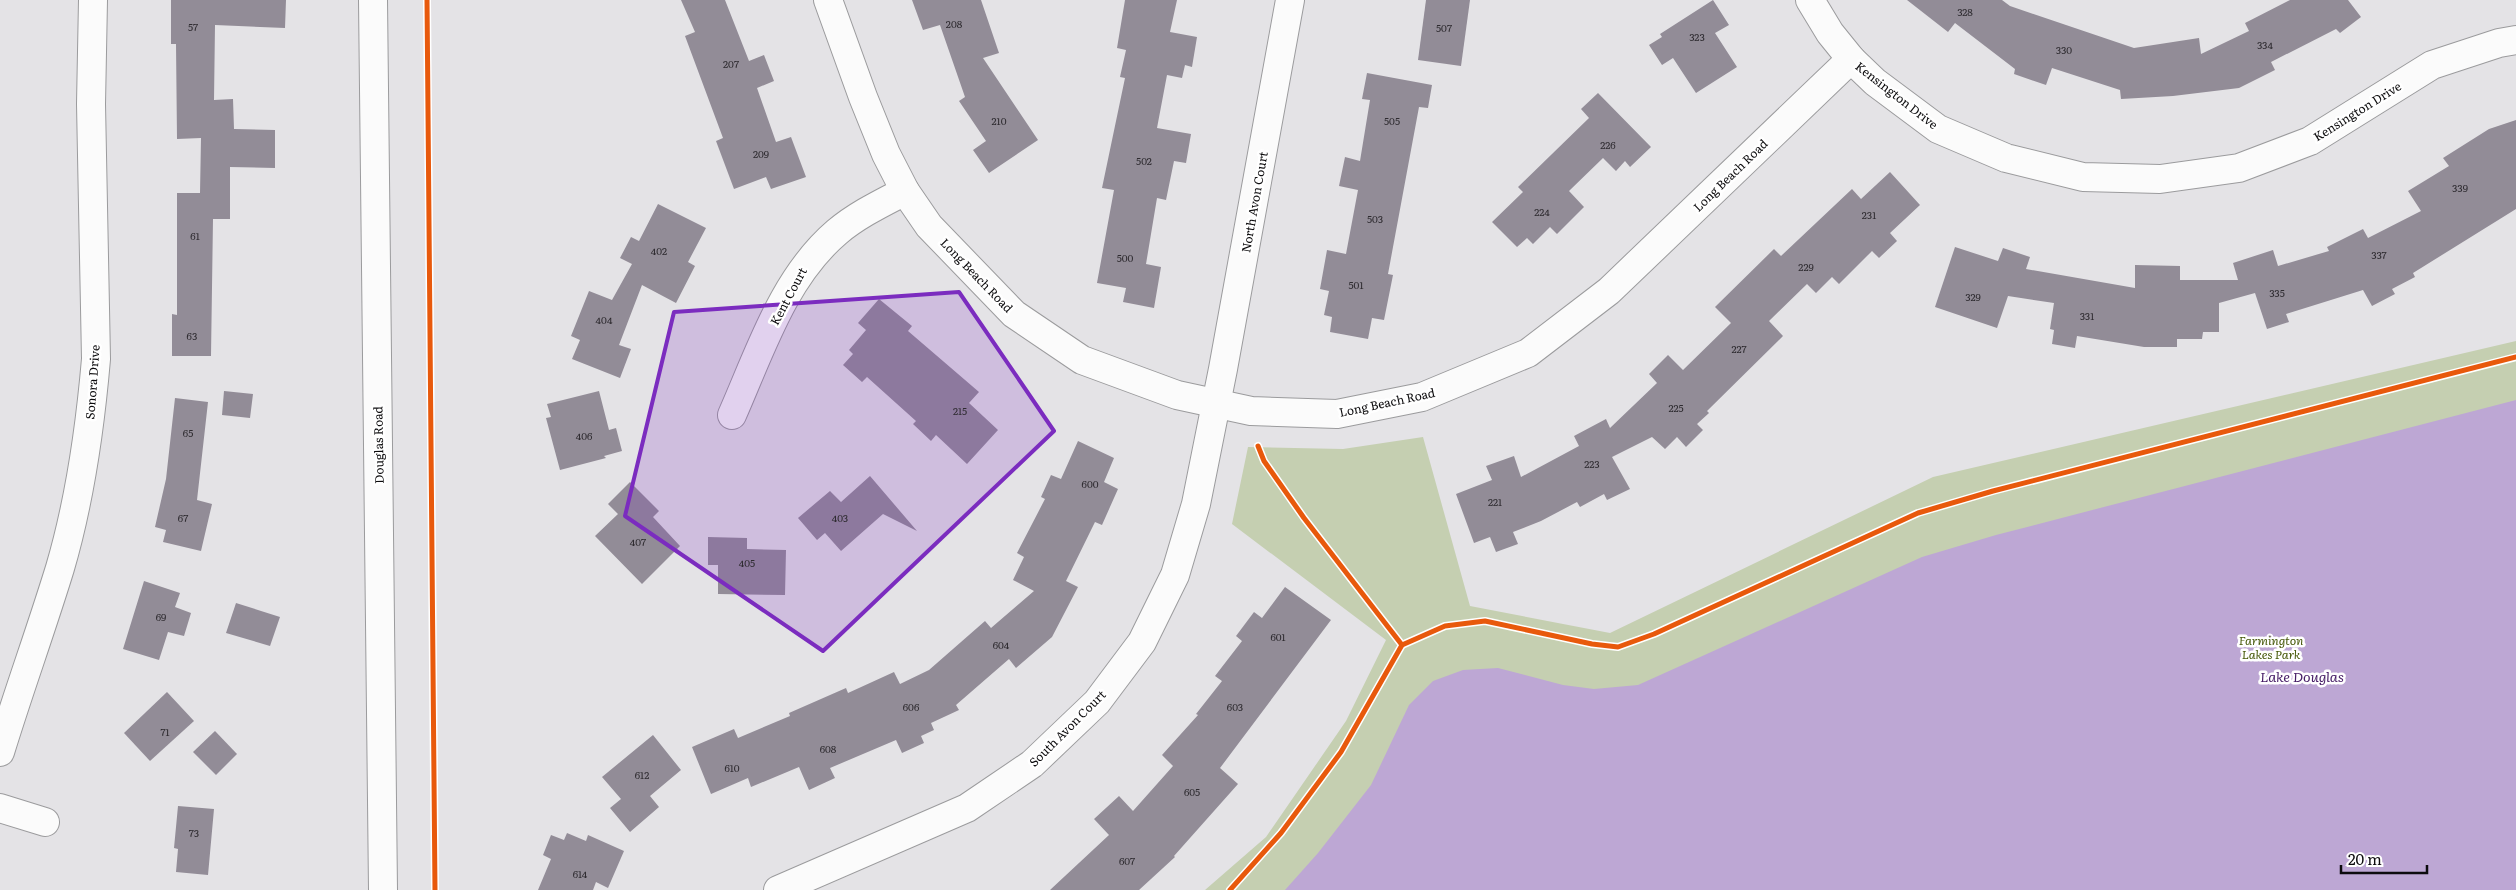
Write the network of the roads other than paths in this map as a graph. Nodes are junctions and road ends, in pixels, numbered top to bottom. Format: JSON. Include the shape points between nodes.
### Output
{"nodes":[{"id":1,"x":92,"y":0,"type":"edge"},
{"id":2,"x":373,"y":0,"type":"edge"},
{"id":3,"x":828,"y":0,"type":"edge"},
{"id":4,"x":1290,"y":0,"type":"edge"},
{"id":5,"x":1810,"y":0,"type":"edge"},
{"id":6,"x":2516,"y":40,"type":"edge"},
{"id":7,"x":1851,"y":59,"type":"junction"},
{"id":8,"x":905,"y":191,"type":"junction"},
{"id":9,"x":1216,"y":404,"type":"junction"},
{"id":10,"x":732,"y":415,"type":"dead end"},
{"id":11,"x":0,"y":752,"type":"edge"},
{"id":12,"x":0,"y":808,"type":"edge"},
{"id":13,"x":45,"y":822,"type":"dead end"},
{"id":14,"x":383,"y":890,"type":"edge"},
{"id":15,"x":778,"y":890,"type":"edge"}],
"edges":[{"from":1,"to":11,"type":"street","name":"Sonora Drive","via":[[96,359],[93,396],[77,499],[62,561]]},
{"from":2,"to":14,"type":"street","name":"Douglas Road"},
{"from":3,"to":8,"type":"street","name":"Long Beach Road","via":[[863,98]]},
{"from":4,"to":9,"type":"street","name":"North Avon Court"},
{"from":5,"to":7,"type":"street","name":"Kensington Drive"},
{"from":6,"to":7,"type":"street","name":"Kensington Drive","via":[[2432,66],[2302,144],[2238,168],[2160,179],[2084,177],[2006,158],[1938,129],[1875,82]]},
{"from":7,"to":9,"type":"street","name":"Long Beach Road","via":[[1609,291],[1528,353],[1430,395],[1337,414],[1251,411]]},
{"from":8,"to":9,"type":"street","name":"Long Beach Road","via":[[929,226],[1014,314],[1082,360]]},
{"from":8,"to":10,"type":"street","name":"Kent Court","via":[[837,232],[806,263],[783,301]]},
{"from":9,"to":15,"type":"street","name":"South Avon Court","via":[[1196,504],[1175,575],[1142,642],[1097,702],[1032,764],[967,808]]},
{"from":12,"to":13,"type":"street"}]}
